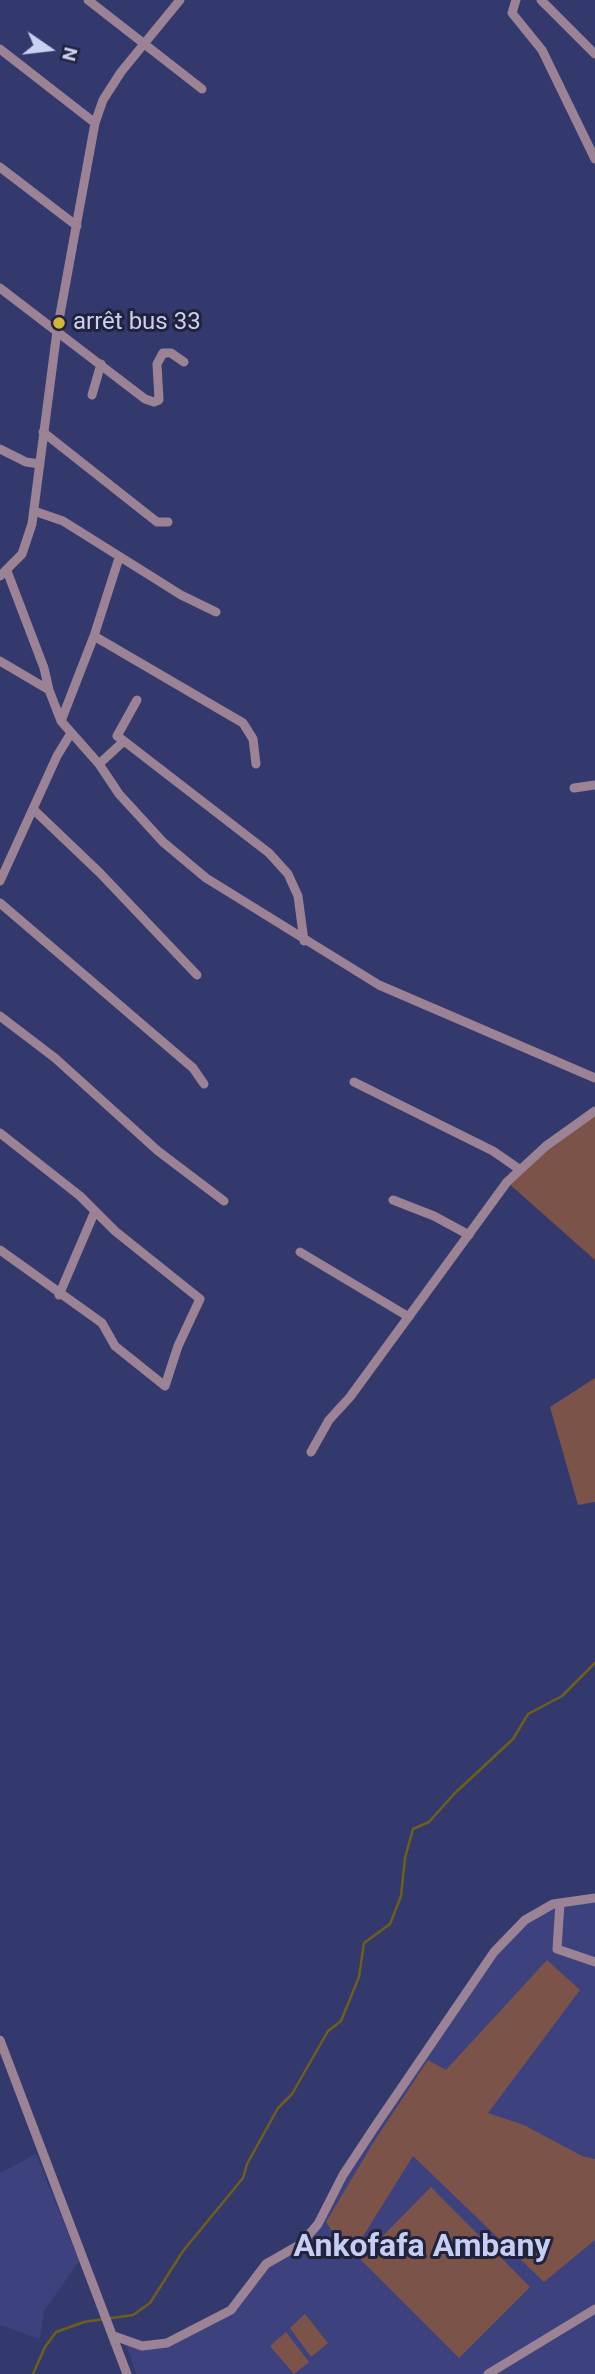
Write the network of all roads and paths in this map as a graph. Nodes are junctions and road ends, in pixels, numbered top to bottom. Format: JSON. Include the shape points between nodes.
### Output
{"nodes":[{"id":1,"x":88,"y":0,"type":"edge"},
{"id":2,"x":180,"y":0,"type":"edge"},
{"id":3,"x":516,"y":0,"type":"edge"},
{"id":4,"x":541,"y":0,"type":"edge"},
{"id":5,"x":143,"y":44,"type":"junction"},
{"id":6,"x":0,"y":49,"type":"edge"},
{"id":7,"x":595,"y":54,"type":"edge"},
{"id":8,"x":202,"y":89,"type":"dead end"},
{"id":9,"x":95,"y":123,"type":"junction"},
{"id":10,"x":595,"y":159,"type":"edge"},
{"id":11,"x":0,"y":167,"type":"edge"},
{"id":12,"x":77,"y":226,"type":"junction"},
{"id":13,"x":0,"y":288,"type":"edge"},
{"id":14,"x":57,"y":331,"type":"junction"},
{"id":15,"x":184,"y":362,"type":"dead end"},
{"id":16,"x":101,"y":364,"type":"junction"},
{"id":17,"x":92,"y":395,"type":"dead end"},
{"id":18,"x":43,"y":432,"type":"junction"},
{"id":19,"x":0,"y":449,"type":"edge"},
{"id":20,"x":40,"y":464,"type":"junction"},
{"id":21,"x":34,"y":510,"type":"junction"},
{"id":22,"x":168,"y":522,"type":"dead end"},
{"id":23,"x":119,"y":558,"type":"junction"},
{"id":24,"x":4,"y":573,"type":"edge"},
{"id":25,"x":216,"y":612,"type":"dead end"},
{"id":26,"x":94,"y":636,"type":"junction"},
{"id":27,"x":0,"y":661,"type":"edge"},
{"id":28,"x":49,"y":690,"type":"junction"},
{"id":29,"x":137,"y":699,"type":"dead end"},
{"id":30,"x":61,"y":721,"type":"junction"},
{"id":31,"x":71,"y":733,"type":"junction"},
{"id":32,"x":124,"y":741,"type":"junction"},
{"id":33,"x":99,"y":764,"type":"junction"},
{"id":34,"x":256,"y":764,"type":"dead end"},
{"id":35,"x":595,"y":785,"type":"edge"},
{"id":36,"x":574,"y":788,"type":"dead end"},
{"id":37,"x":34,"y":810,"type":"junction"},
{"id":38,"x":0,"y":881,"type":"edge"},
{"id":39,"x":0,"y":903,"type":"edge"},
{"id":40,"x":304,"y":941,"type":"junction"},
{"id":41,"x":197,"y":975,"type":"dead end"},
{"id":42,"x":0,"y":1016,"type":"edge"},
{"id":43,"x":595,"y":1078,"type":"edge"},
{"id":44,"x":354,"y":1082,"type":"dead end"},
{"id":45,"x":204,"y":1084,"type":"dead end"},
{"id":46,"x":595,"y":1111,"type":"edge"},
{"id":47,"x":0,"y":1133,"type":"edge"},
{"id":48,"x":519,"y":1170,"type":"junction"},
{"id":49,"x":393,"y":1200,"type":"dead end"},
{"id":50,"x":224,"y":1201,"type":"dead end"},
{"id":51,"x":95,"y":1211,"type":"junction"},
{"id":52,"x":469,"y":1235,"type":"junction"},
{"id":53,"x":0,"y":1250,"type":"edge"},
{"id":54,"x":300,"y":1252,"type":"dead end"},
{"id":55,"x":59,"y":1295,"type":"junction"},
{"id":56,"x":409,"y":1317,"type":"junction"},
{"id":57,"x":311,"y":1452,"type":"dead end"},
{"id":58,"x":595,"y":1898,"type":"edge"},
{"id":59,"x":560,"y":1903,"type":"junction"},
{"id":60,"x":595,"y":1962,"type":"edge"},
{"id":61,"x":0,"y":2040,"type":"edge"},
{"id":62,"x":595,"y":2309,"type":"edge"},
{"id":63,"x":114,"y":2336,"type":"junction"},
{"id":64,"x":127,"y":2374,"type":"edge"},
{"id":65,"x":488,"y":2374,"type":"edge"}],
"edges":[{"from":1,"to":5,"type":"street"},
{"from":2,"to":5,"type":"street"},
{"from":3,"to":10,"type":"street","via":[[512,13],[542,50]]},
{"from":4,"to":7,"type":"street"},
{"from":5,"to":8,"type":"street"},
{"from":5,"to":9,"type":"street","via":[[103,100]]},
{"from":6,"to":9,"type":"street"},
{"from":9,"to":12,"type":"street"},
{"from":11,"to":12,"type":"street"},
{"from":12,"to":14,"type":"street"},
{"from":13,"to":14,"type":"street"},
{"from":14,"to":16,"type":"street"},
{"from":14,"to":18,"type":"street"},
{"from":15,"to":16,"type":"street","via":[[171,353],[163,354],[157,364],[161,394],[155,402]]},
{"from":16,"to":17,"type":"street"},
{"from":18,"to":20,"type":"street"},
{"from":18,"to":22,"type":"street","via":[[157,522]]},
{"from":19,"to":20,"type":"street","via":[[26,463]]},
{"from":20,"to":21,"type":"street"},
{"from":21,"to":23,"type":"street","via":[[63,521]]},
{"from":21,"to":24,"type":"street","via":[[22,554]]},
{"from":23,"to":25,"type":"street"},
{"from":23,"to":26,"type":"street"},
{"from":24,"to":28,"type":"street"},
{"from":26,"to":30,"type":"street"},
{"from":26,"to":34,"type":"street","via":[[243,723],[253,738]]},
{"from":27,"to":28,"type":"street"},
{"from":28,"to":30,"type":"street"},
{"from":29,"to":32,"type":"street","via":[[117,736]]},
{"from":30,"to":31,"type":"street"},
{"from":31,"to":33,"type":"street"},
{"from":31,"to":37,"type":"street"},
{"from":32,"to":33,"type":"street"},
{"from":32,"to":40,"type":"street","via":[[269,853],[298,896]]},
{"from":33,"to":40,"type":"street","via":[[119,794],[163,842],[206,878]]},
{"from":35,"to":36,"type":"street"},
{"from":37,"to":38,"type":"street"},
{"from":37,"to":41,"type":"street"},
{"from":39,"to":45,"type":"street","via":[[193,1068]]},
{"from":40,"to":43,"type":"street","via":[[379,985]]},
{"from":42,"to":50,"type":"street"},
{"from":44,"to":48,"type":"street","via":[[483,1146]]},
{"from":46,"to":48,"type":"street"},
{"from":47,"to":51,"type":"street"},
{"from":48,"to":52,"type":"street"},
{"from":49,"to":52,"type":"street"},
{"from":51,"to":55,"type":"street"},
{"from":51,"to":55,"type":"street","via":[[200,1299],[165,1386],[115,1346],[102,1324]]},
{"from":52,"to":56,"type":"street"},
{"from":53,"to":55,"type":"street"},
{"from":54,"to":56,"type":"street"},
{"from":56,"to":57,"type":"street","via":[[329,1420]]},
{"from":58,"to":59,"type":"street"},
{"from":59,"to":60,"type":"street","via":[[557,1949]]},
{"from":59,"to":63,"type":"street","via":[[525,1920],[494,1952],[301,2244],[266,2264],[230,2310],[204,2326],[167,2343],[142,2346]]},
{"from":61,"to":63,"type":"street"},
{"from":62,"to":65,"type":"street"},
{"from":63,"to":64,"type":"street"}]}
